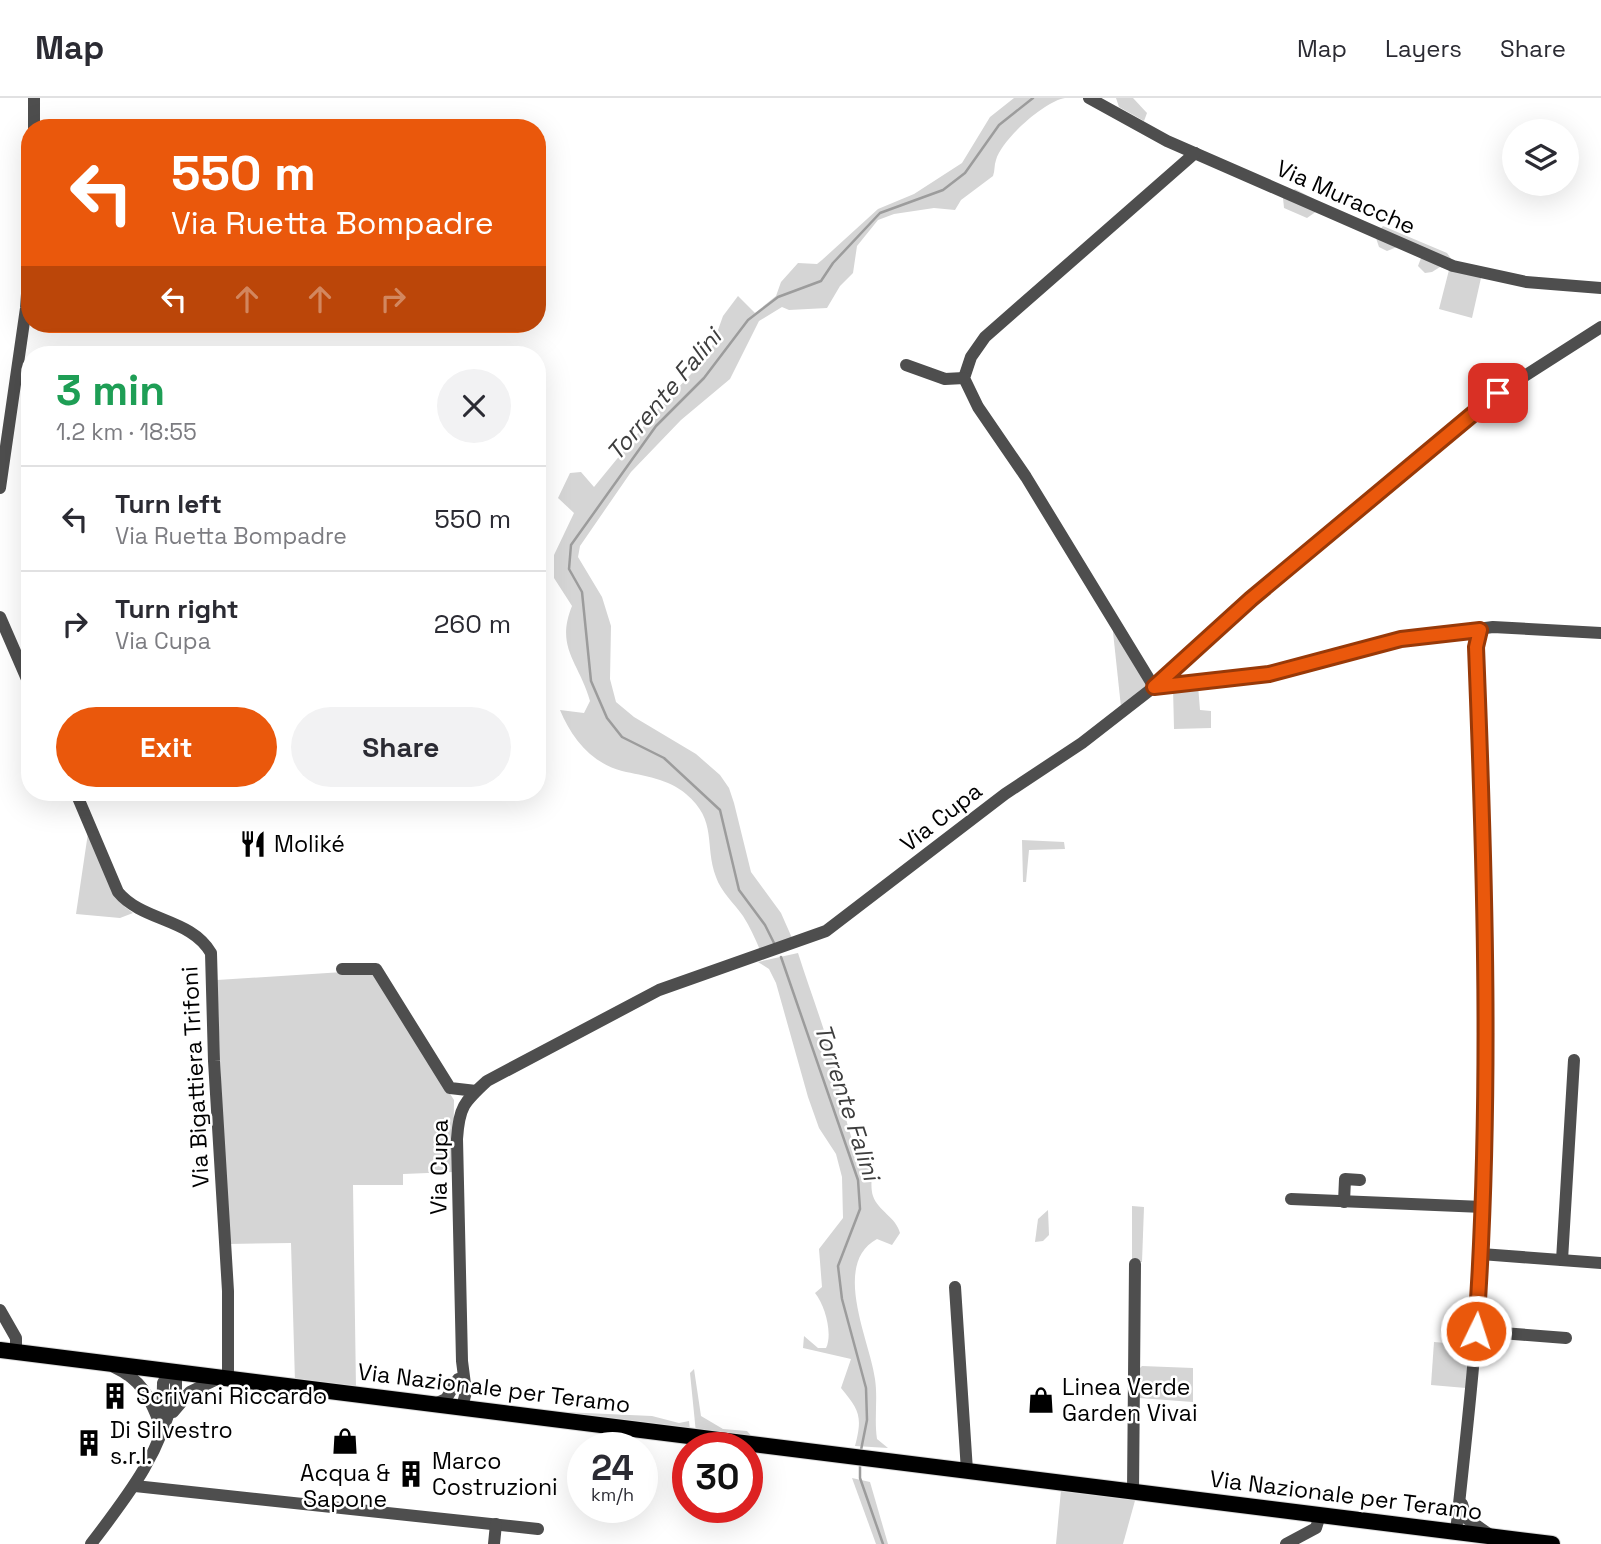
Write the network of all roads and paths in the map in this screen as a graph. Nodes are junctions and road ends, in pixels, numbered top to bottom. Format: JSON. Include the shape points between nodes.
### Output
{"nodes":[{"id":1,"x":34,"y":98,"type":"edge"},
{"id":2,"x":1089,"y":98,"type":"edge"},
{"id":3,"x":34,"y":119,"type":"edge"},
{"id":4,"x":1195,"y":153,"type":"junction"},
{"id":5,"x":1601,"y":288,"type":"edge"},
{"id":6,"x":1601,"y":327,"type":"edge"},
{"id":7,"x":22,"y":333,"type":"edge"},
{"id":8,"x":906,"y":365,"type":"dead end"},
{"id":9,"x":964,"y":377,"type":"junction"},
{"id":10,"x":0,"y":488,"type":"edge"},
{"id":11,"x":0,"y":617,"type":"edge"},
{"id":12,"x":1480,"y":630,"type":"junction"},
{"id":13,"x":1601,"y":633,"type":"edge"},
{"id":14,"x":21,"y":665,"type":"edge"},
{"id":15,"x":1154,"y":687,"type":"junction"},
{"id":16,"x":79,"y":801,"type":"edge"},
{"id":17,"x":342,"y":969,"type":"dead end"},
{"id":18,"x":1574,"y":1060,"type":"dead end"},
{"id":19,"x":476,"y":1091,"type":"junction"},
{"id":20,"x":1360,"y":1180,"type":"dead end"},
{"id":21,"x":1291,"y":1199,"type":"dead end"},
{"id":22,"x":1344,"y":1202,"type":"junction"},
{"id":23,"x":1483,"y":1208,"type":"junction"},
{"id":24,"x":1481,"y":1254,"type":"junction"},
{"id":25,"x":1562,"y":1260,"type":"junction"},
{"id":26,"x":1601,"y":1263,"type":"edge"},
{"id":27,"x":1135,"y":1264,"type":"dead end"},
{"id":28,"x":955,"y":1287,"type":"dead end"},
{"id":29,"x":0,"y":1310,"type":"edge"},
{"id":30,"x":1476,"y":1331,"type":"junction"},
{"id":31,"x":1566,"y":1338,"type":"dead end"},
{"id":32,"x":8,"y":1351,"type":"edge"},
{"id":33,"x":105,"y":1363,"type":"junction"},
{"id":34,"x":170,"y":1371,"type":"junction"},
{"id":35,"x":224,"y":1378,"type":"junction"},
{"id":36,"x":462,"y":1380,"type":"junction"},
{"id":37,"x":435,"y":1404,"type":"junction"},
{"id":38,"x":462,"y":1408,"type":"junction"},
{"id":39,"x":494,"y":1411,"type":"junction"},
{"id":40,"x":162,"y":1430,"type":"junction"},
{"id":41,"x":967,"y":1471,"type":"junction"},
{"id":42,"x":135,"y":1486,"type":"junction"},
{"id":43,"x":1133,"y":1492,"type":"junction"},
{"id":44,"x":1461,"y":1496,"type":"junction"},
{"id":45,"x":1320,"y":1515,"type":"junction"},
{"id":46,"x":496,"y":1524,"type":"junction"},
{"id":47,"x":538,"y":1529,"type":"dead end"},
{"id":48,"x":1456,"y":1532,"type":"junction"},
{"id":49,"x":1492,"y":1537,"type":"junction"},
{"id":50,"x":91,"y":1544,"type":"edge"},
{"id":51,"x":494,"y":1544,"type":"edge"},
{"id":52,"x":1286,"y":1544,"type":"edge"},
{"id":53,"x":1552,"y":1544,"type":"edge"}],
"edges":[{"from":1,"to":3,"type":"street"},
{"from":2,"to":4,"type":"street","name":"Via Muracche"},
{"from":4,"to":5,"type":"street","name":"Via Muracche","via":[[1453,267],[1526,282]]},
{"from":4,"to":9,"type":"street","via":[[985,337]]},
{"from":6,"to":15,"type":"street","name":"Via Cupa","via":[[1481,404]]},
{"from":7,"to":10,"type":"street"},
{"from":8,"to":9,"type":"street","via":[[946,379]]},
{"from":9,"to":15,"type":"street","via":[[978,407]]},
{"from":11,"to":14,"type":"street"},
{"from":12,"to":13,"type":"street","via":[[1493,626]]},
{"from":12,"to":15,"type":"street","via":[[1401,639],[1269,674]]},
{"from":12,"to":23,"type":"street","via":[[1476,647],[1484,850]]},
{"from":15,"to":19,"type":"street","name":"Via Cupa","via":[[826,931],[659,990],[487,1080]]},
{"from":16,"to":35,"type":"street","name":"Via Bigattiera Trifoni","via":[[118,892],[129,905],[195,935],[211,953],[228,1291]]},
{"from":17,"to":19,"type":"street","via":[[376,969],[450,1088]]},
{"from":18,"to":25,"type":"street"},
{"from":19,"to":36,"type":"street","name":"Via Cupa","via":[[459,1114],[457,1139]]},
{"from":20,"to":22,"type":"street","via":[[1345,1179]]},
{"from":21,"to":22,"type":"street"},
{"from":22,"to":23,"type":"street"},
{"from":23,"to":24,"type":"street"},
{"from":24,"to":25,"type":"street"},
{"from":24,"to":30,"type":"street"},
{"from":25,"to":26,"type":"street"},
{"from":27,"to":43,"type":"street"},
{"from":28,"to":41,"type":"street"},
{"from":29,"to":32,"type":"street","name":"Via Nazionale per Teramo","via":[[16,1338]]},
{"from":30,"to":31,"type":"street"},
{"from":30,"to":44,"type":"street"},
{"from":32,"to":33,"type":"main road","name":"Via Nazionale per Teramo"},
{"from":33,"to":34,"type":"main road","name":"Via Nazionale per Teramo"},
{"from":33,"to":40,"type":"street","via":[[142,1385]]},
{"from":34,"to":35,"type":"main road","name":"Via Nazionale per Teramo"},
{"from":34,"to":40,"type":"street","via":[[163,1383]]},
{"from":35,"to":37,"type":"main road","name":"Via Nazionale per Teramo"},
{"from":35,"to":40,"type":"street","via":[[190,1392]]},
{"from":36,"to":37,"type":"street","name":"Via Cupa","via":[[446,1399]]},
{"from":36,"to":38,"type":"street","name":"Via Cupa"},
{"from":36,"to":39,"type":"street","via":[[475,1402]]},
{"from":37,"to":38,"type":"main road","name":"Via Nazionale per Teramo"},
{"from":38,"to":39,"type":"main road","name":"Via Nazionale per Teramo"},
{"from":39,"to":41,"type":"main road","name":"Via Nazionale per Teramo"},
{"from":40,"to":42,"type":"street","via":[[158,1448]]},
{"from":41,"to":43,"type":"main road","name":"Via Nazionale per Teramo"},
{"from":42,"to":46,"type":"street"},
{"from":42,"to":50,"type":"street"},
{"from":43,"to":45,"type":"main road","name":"Via Nazionale per Teramo"},
{"from":44,"to":48,"type":"street"},
{"from":44,"to":49,"type":"street","via":[[1466,1518]]},
{"from":45,"to":48,"type":"main road","name":"Via Nazionale per Teramo"},
{"from":45,"to":52,"type":"street","via":[[1316,1528]]},
{"from":46,"to":47,"type":"street"},
{"from":46,"to":51,"type":"street"},
{"from":48,"to":49,"type":"main road","name":"Via Nazionale per Teramo"},
{"from":49,"to":53,"type":"main road","name":"Via Nazionale per Teramo"}]}
